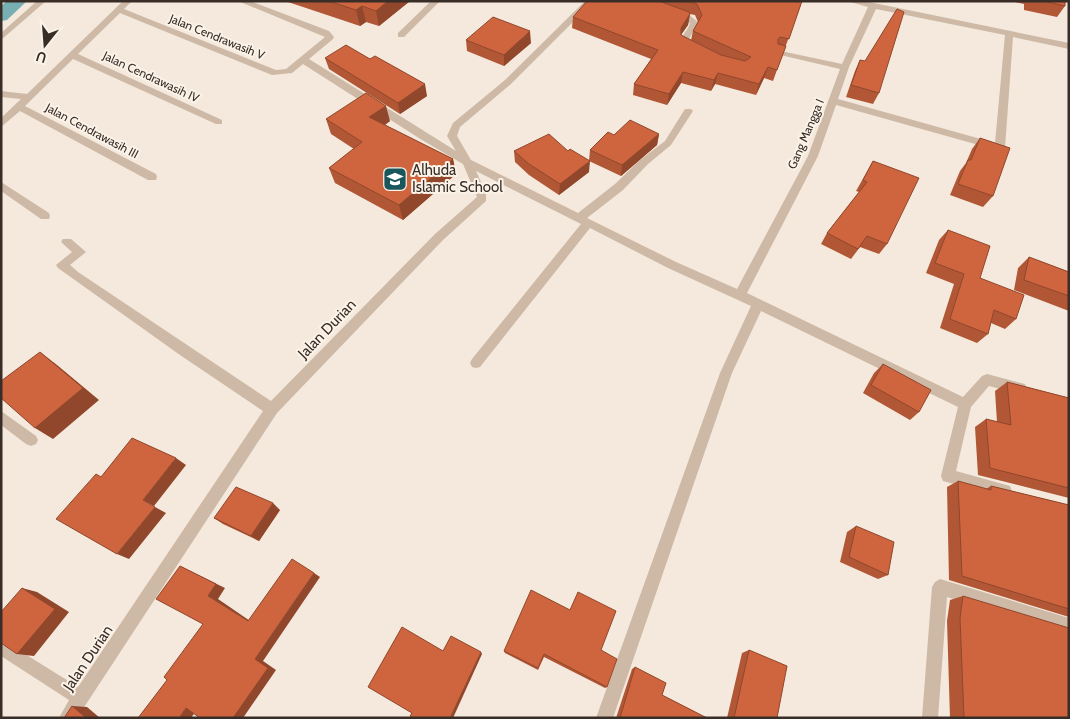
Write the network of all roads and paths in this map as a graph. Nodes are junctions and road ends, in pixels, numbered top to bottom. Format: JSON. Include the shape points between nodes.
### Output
{"nodes":[{"id":1,"x":42,"y":1,"type":"edge"},
{"id":2,"x":128,"y":1,"type":"edge"},
{"id":3,"x":242,"y":1,"type":"edge"},
{"id":4,"x":436,"y":1,"type":"edge"},
{"id":5,"x":590,"y":1,"type":"edge"},
{"id":6,"x":851,"y":1,"type":"edge"},
{"id":7,"x":873,"y":6,"type":"junction"},
{"id":8,"x":661,"y":9,"type":"edge"},
{"id":9,"x":119,"y":10,"type":"junction"},
{"id":10,"x":402,"y":35,"type":"dead end"},
{"id":11,"x":1009,"y":35,"type":"junction"},
{"id":12,"x":1,"y":38,"type":"edge"},
{"id":13,"x":1069,"y":46,"type":"edge"},
{"id":14,"x":697,"y":52,"type":"edge"},
{"id":15,"x":780,"y":52,"type":"edge"},
{"id":16,"x":72,"y":55,"type":"junction"},
{"id":17,"x":304,"y":60,"type":"junction"},
{"id":18,"x":845,"y":67,"type":"junction"},
{"id":19,"x":1,"y":94,"type":"edge"},
{"id":20,"x":30,"y":97,"type":"junction"},
{"id":21,"x":834,"y":101,"type":"junction"},
{"id":22,"x":20,"y":107,"type":"junction"},
{"id":23,"x":688,"y":111,"type":"dead end"},
{"id":24,"x":219,"y":122,"type":"dead end"},
{"id":25,"x":1,"y":124,"type":"edge"},
{"id":26,"x":467,"y":162,"type":"junction"},
{"id":27,"x":152,"y":177,"type":"dead end"},
{"id":28,"x":1,"y":186,"type":"edge"},
{"id":29,"x":46,"y":216,"type":"dead end"},
{"id":30,"x":583,"y":221,"type":"junction"},
{"id":31,"x":67,"y":242,"type":"dead end"},
{"id":32,"x":740,"y":295,"type":"junction"},
{"id":33,"x":758,"y":304,"type":"junction"},
{"id":34,"x":476,"y":363,"type":"dead end"},
{"id":35,"x":1033,"y":391,"type":"edge"},
{"id":36,"x":965,"y":404,"type":"junction"},
{"id":37,"x":272,"y":409,"type":"junction"},
{"id":38,"x":1,"y":417,"type":"edge"},
{"id":39,"x":31,"y":440,"type":"edge"},
{"id":40,"x":1022,"y":495,"type":"edge"},
{"id":41,"x":1069,"y":626,"type":"edge"},
{"id":42,"x":1,"y":647,"type":"edge"},
{"id":43,"x":81,"y":698,"type":"junction"},
{"id":44,"x":67,"y":718,"type":"edge"},
{"id":45,"x":604,"y":718,"type":"edge"},
{"id":46,"x":930,"y":718,"type":"edge"}],
"edges":[{"from":1,"to":12,"type":"street"},
{"from":2,"to":9,"type":"street"},
{"from":3,"to":17,"type":"street","name":"Jalan Cendrawasih V","via":[[330,35]]},
{"from":4,"to":10,"type":"street"},
{"from":5,"to":26,"type":"street","name":"Jalan Durian","via":[[508,82],[456,125],[452,136]]},
{"from":6,"to":7,"type":"street"},
{"from":7,"to":11,"type":"street"},
{"from":7,"to":18,"type":"street","name":"Gang Mangga I"},
{"from":8,"to":14,"type":"street","via":[[694,22],[684,44]]},
{"from":9,"to":16,"type":"street"},
{"from":9,"to":17,"type":"street","name":"Jalan Cendrawasih V","via":[[270,72],[285,72]]},
{"from":11,"to":13,"type":"street"},
{"from":11,"to":21,"type":"street","via":[[1000,148]]},
{"from":15,"to":18,"type":"street"},
{"from":16,"to":20,"type":"street"},
{"from":16,"to":24,"type":"street","name":"Jalan Cendrawasih IV"},
{"from":17,"to":26,"type":"street"},
{"from":18,"to":21,"type":"street","name":"Gang Mangga I"},
{"from":19,"to":20,"type":"street"},
{"from":20,"to":22,"type":"street"},
{"from":21,"to":32,"type":"street","name":"Gang Mangga I","via":[[813,156]]},
{"from":22,"to":25,"type":"street"},
{"from":22,"to":27,"type":"street","name":"Jalan Cendrawasih III"},
{"from":23,"to":30,"type":"street","via":[[668,143]]},
{"from":26,"to":30,"type":"street"},
{"from":26,"to":37,"type":"street","name":"Jalan Durian","via":[[482,198],[439,237]]},
{"from":28,"to":29,"type":"street"},
{"from":30,"to":32,"type":"street"},
{"from":30,"to":34,"type":"street"},
{"from":31,"to":37,"type":"street","via":[[80,252],[62,265],[74,275]]},
{"from":32,"to":33,"type":"street"},
{"from":33,"to":36,"type":"street"},
{"from":33,"to":45,"type":"street","via":[[726,373]]},
{"from":35,"to":36,"type":"street","via":[[987,380]]},
{"from":36,"to":40,"type":"street","via":[[948,476]]},
{"from":37,"to":43,"type":"street","name":"Jalan Durian"},
{"from":38,"to":39,"type":"street"},
{"from":41,"to":46,"type":"street","via":[[940,587]]},
{"from":42,"to":43,"type":"street"},
{"from":43,"to":44,"type":"street","name":"Jalan Durian"}]}
